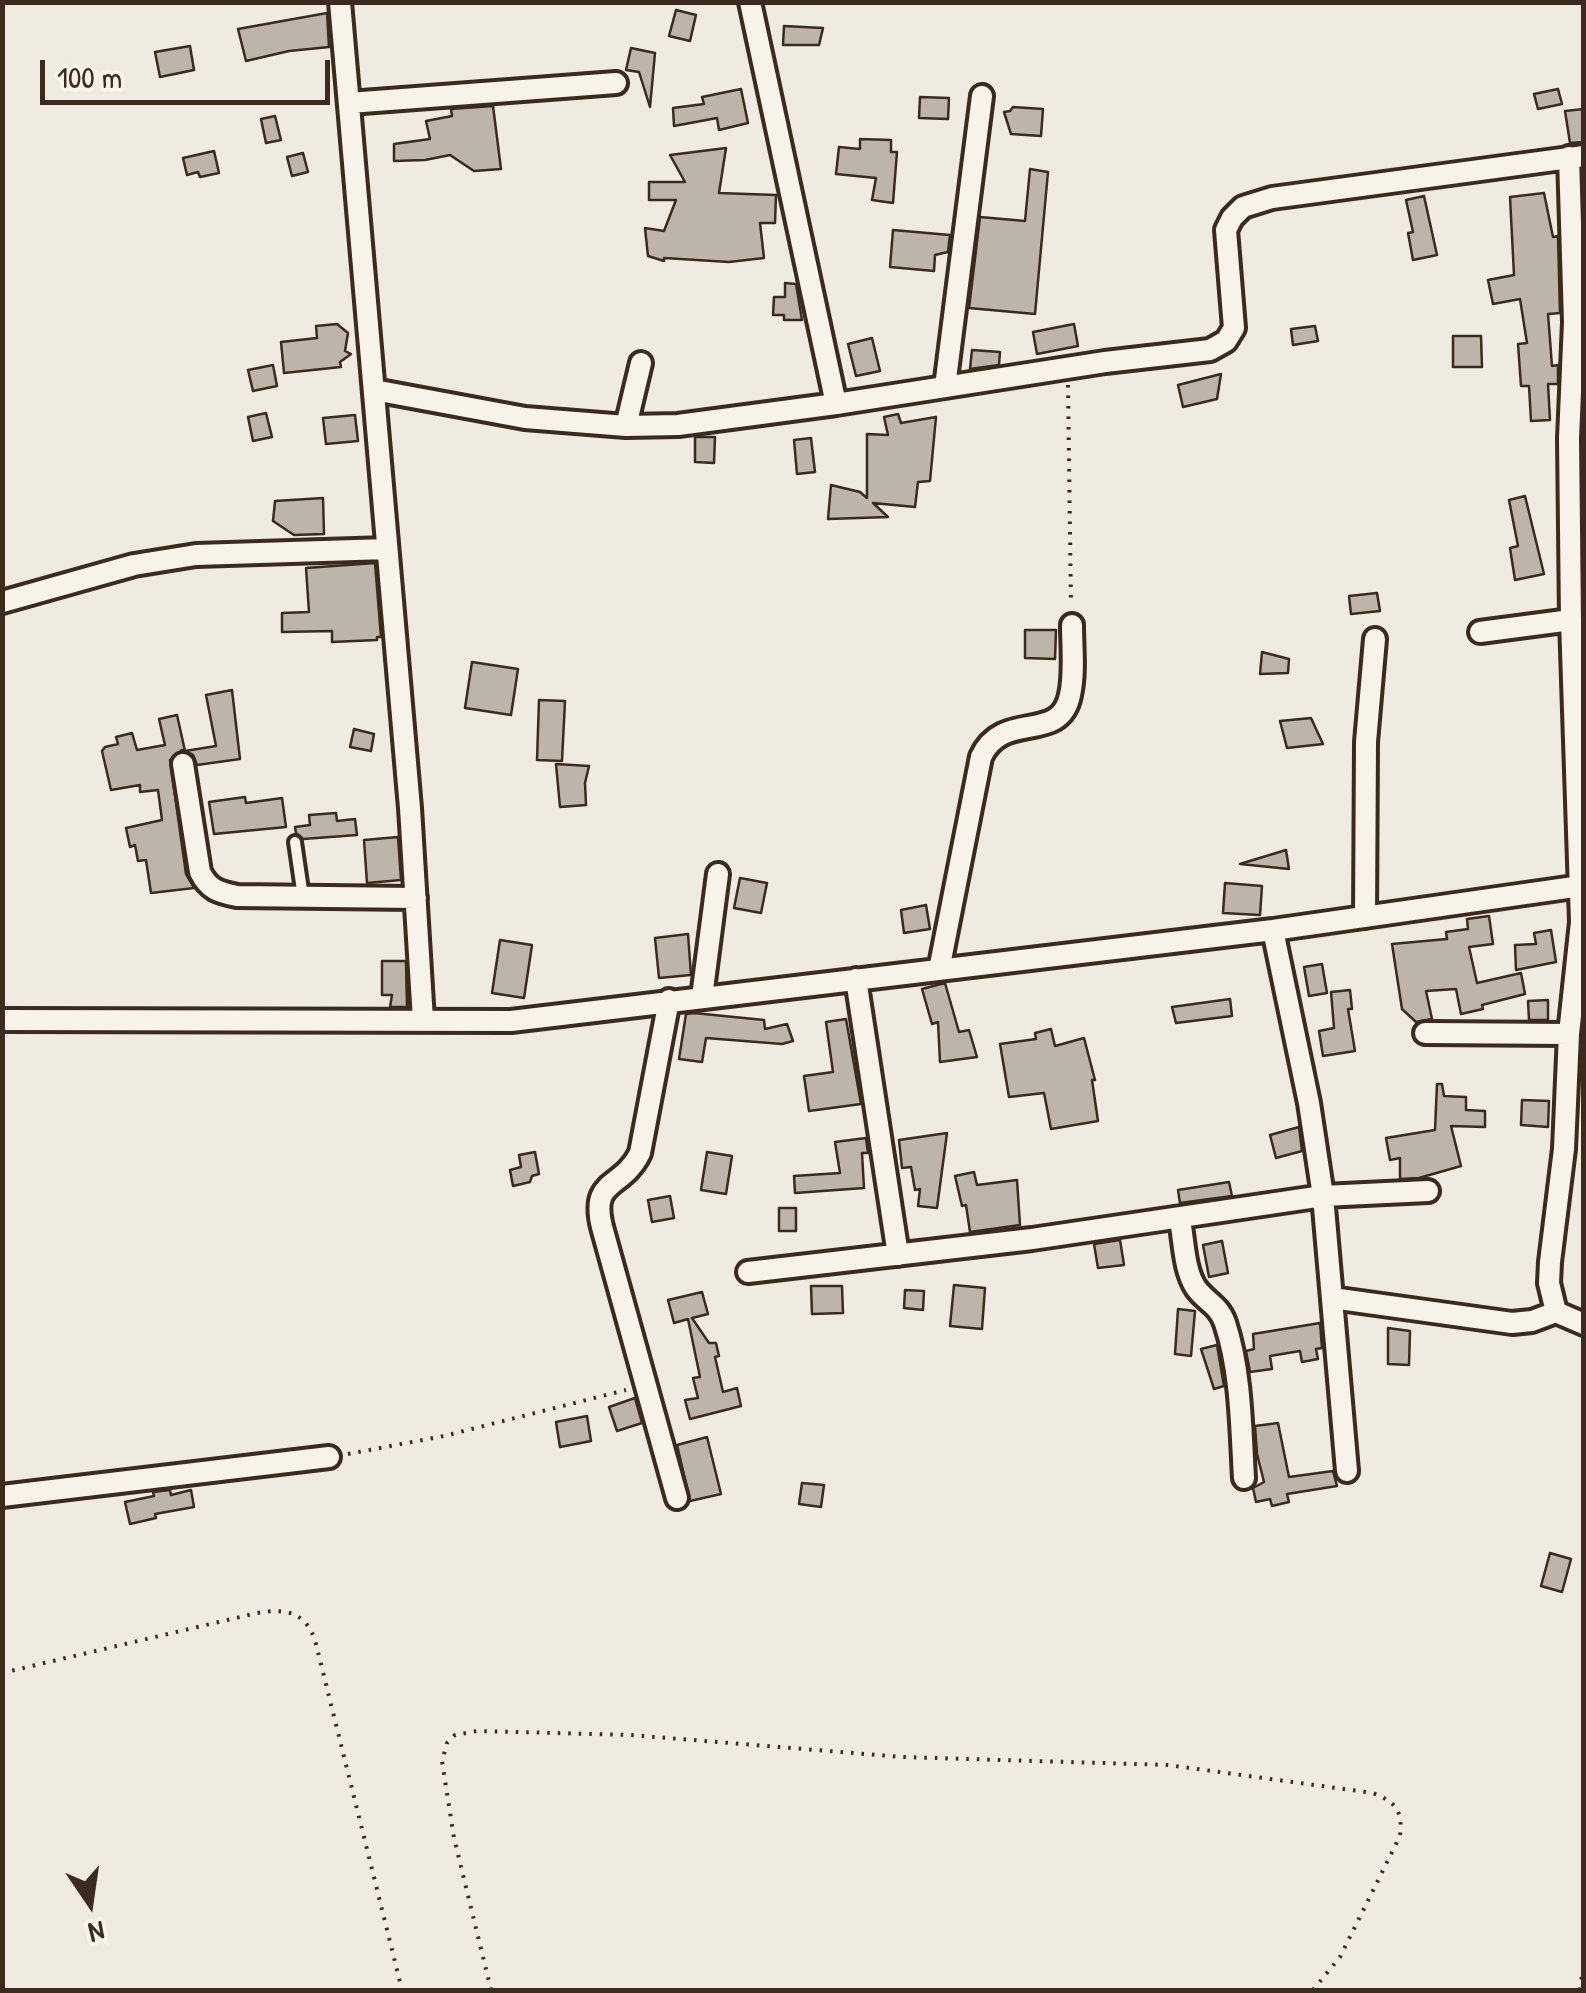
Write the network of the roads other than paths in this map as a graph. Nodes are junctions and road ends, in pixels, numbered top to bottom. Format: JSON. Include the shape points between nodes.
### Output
{"nodes":[{"id":1,"x":340,"y":2,"type":"edge"},
{"id":2,"x":750,"y":2,"type":"edge"},
{"id":3,"x":616,"y":83,"type":"dead end"},
{"id":4,"x":982,"y":96,"type":"dead end"},
{"id":5,"x":349,"y":103,"type":"junction"},
{"id":6,"x":1576,"y":156,"type":"edge"},
{"id":7,"x":1579,"y":321,"type":"edge"},
{"id":8,"x":641,"y":364,"type":"dead end"},
{"id":9,"x":945,"y":387,"type":"junction"},
{"id":10,"x":374,"y":390,"type":"junction"},
{"id":11,"x":836,"y":404,"type":"junction"},
{"id":12,"x":626,"y":426,"type":"junction"},
{"id":13,"x":387,"y":549,"type":"junction"},
{"id":14,"x":2,"y":602,"type":"edge"},
{"id":15,"x":1571,"y":620,"type":"junction"},
{"id":16,"x":1072,"y":625,"type":"road end"},
{"id":17,"x":1480,"y":632,"type":"dead end"},
{"id":18,"x":1375,"y":639,"type":"dead end"},
{"id":19,"x":183,"y":764,"type":"dead end"},
{"id":20,"x":295,"y":842,"type":"dead end"},
{"id":21,"x":718,"y":874,"type":"dead end"},
{"id":22,"x":1580,"y":886,"type":"junction"},
{"id":23,"x":303,"y":897,"type":"junction"},
{"id":24,"x":416,"y":898,"type":"junction"},
{"id":25,"x":1366,"y":917,"type":"junction"},
{"id":26,"x":1582,"y":923,"type":"edge"},
{"id":27,"x":1272,"y":930,"type":"junction"},
{"id":28,"x":939,"y":970,"type":"junction"},
{"id":29,"x":856,"y":979,"type":"junction"},
{"id":30,"x":702,"y":997,"type":"junction"},
{"id":31,"x":669,"y":1000,"type":"junction"},
{"id":32,"x":2,"y":1020,"type":"edge"},
{"id":33,"x":423,"y":1020,"type":"junction"},
{"id":34,"x":1425,"y":1033,"type":"dead end"},
{"id":35,"x":1569,"y":1034,"type":"junction"},
{"id":36,"x":1574,"y":1148,"type":"edge"},
{"id":37,"x":1428,"y":1191,"type":"dead end"},
{"id":38,"x":1323,"y":1196,"type":"junction"},
{"id":39,"x":1180,"y":1220,"type":"junction"},
{"id":40,"x":898,"y":1254,"type":"junction"},
{"id":41,"x":748,"y":1272,"type":"dead end"},
{"id":42,"x":1332,"y":1298,"type":"junction"},
{"id":43,"x":1556,"y":1312,"type":"junction"},
{"id":44,"x":1584,"y":1324,"type":"edge"},
{"id":45,"x":328,"y":1457,"type":"road end"},
{"id":46,"x":1347,"y":1470,"type":"dead end"},
{"id":47,"x":1244,"y":1478,"type":"dead end"},
{"id":48,"x":2,"y":1496,"type":"edge"},
{"id":49,"x":677,"y":1498,"type":"dead end"}],
"edges":[{"from":1,"to":5,"type":"street"},
{"from":2,"to":11,"type":"street"},
{"from":3,"to":5,"type":"street"},
{"from":4,"to":9,"type":"street"},
{"from":5,"to":10,"type":"street"},
{"from":6,"to":7,"type":"street"},
{"from":6,"to":9,"type":"street","via":[[1243,207],[1226,230],[1234,311],[1226,341],[1210,350]]},
{"from":7,"to":15,"type":"street","via":[[1568,438]]},
{"from":8,"to":12,"type":"street"},
{"from":9,"to":11,"type":"street"},
{"from":10,"to":12,"type":"street","via":[[525,418]]},
{"from":10,"to":13,"type":"street"},
{"from":11,"to":12,"type":"street"},
{"from":13,"to":14,"type":"street","via":[[196,555]]},
{"from":13,"to":24,"type":"street"},
{"from":15,"to":17,"type":"street"},
{"from":15,"to":22,"type":"street"},
{"from":16,"to":28,"type":"street","via":[[1066,708],[1057,719],[996,736],[982,757]]},
{"from":18,"to":25,"type":"street","via":[[1366,742]]},
{"from":19,"to":23,"type":"street","via":[[206,884],[237,896]]},
{"from":20,"to":23,"type":"lane"},
{"from":21,"to":30,"type":"street"},
{"from":22,"to":25,"type":"street"},
{"from":22,"to":26,"type":"street"},
{"from":23,"to":24,"type":"street"},
{"from":24,"to":33,"type":"street"},
{"from":25,"to":27,"type":"street"},
{"from":26,"to":35,"type":"street"},
{"from":27,"to":28,"type":"street"},
{"from":27,"to":38,"type":"street"},
{"from":28,"to":29,"type":"street"},
{"from":29,"to":30,"type":"street"},
{"from":29,"to":40,"type":"street"},
{"from":30,"to":31,"type":"street"},
{"from":31,"to":33,"type":"street","via":[[510,1021]]},
{"from":31,"to":49,"type":"street","via":[[640,1154],[598,1201]]},
{"from":32,"to":33,"type":"street"},
{"from":34,"to":35,"type":"street"},
{"from":35,"to":36,"type":"street"},
{"from":36,"to":43,"type":"street","via":[[1550,1262]]},
{"from":37,"to":38,"type":"street"},
{"from":38,"to":39,"type":"street"},
{"from":38,"to":42,"type":"street"},
{"from":39,"to":40,"type":"street"},
{"from":39,"to":47,"type":"street","via":[[1192,1282],[1217,1304],[1226,1325]]},
{"from":40,"to":41,"type":"street"},
{"from":42,"to":43,"type":"street","via":[[1512,1323]]},
{"from":42,"to":46,"type":"street"},
{"from":43,"to":44,"type":"street"},
{"from":45,"to":48,"type":"street"}]}
